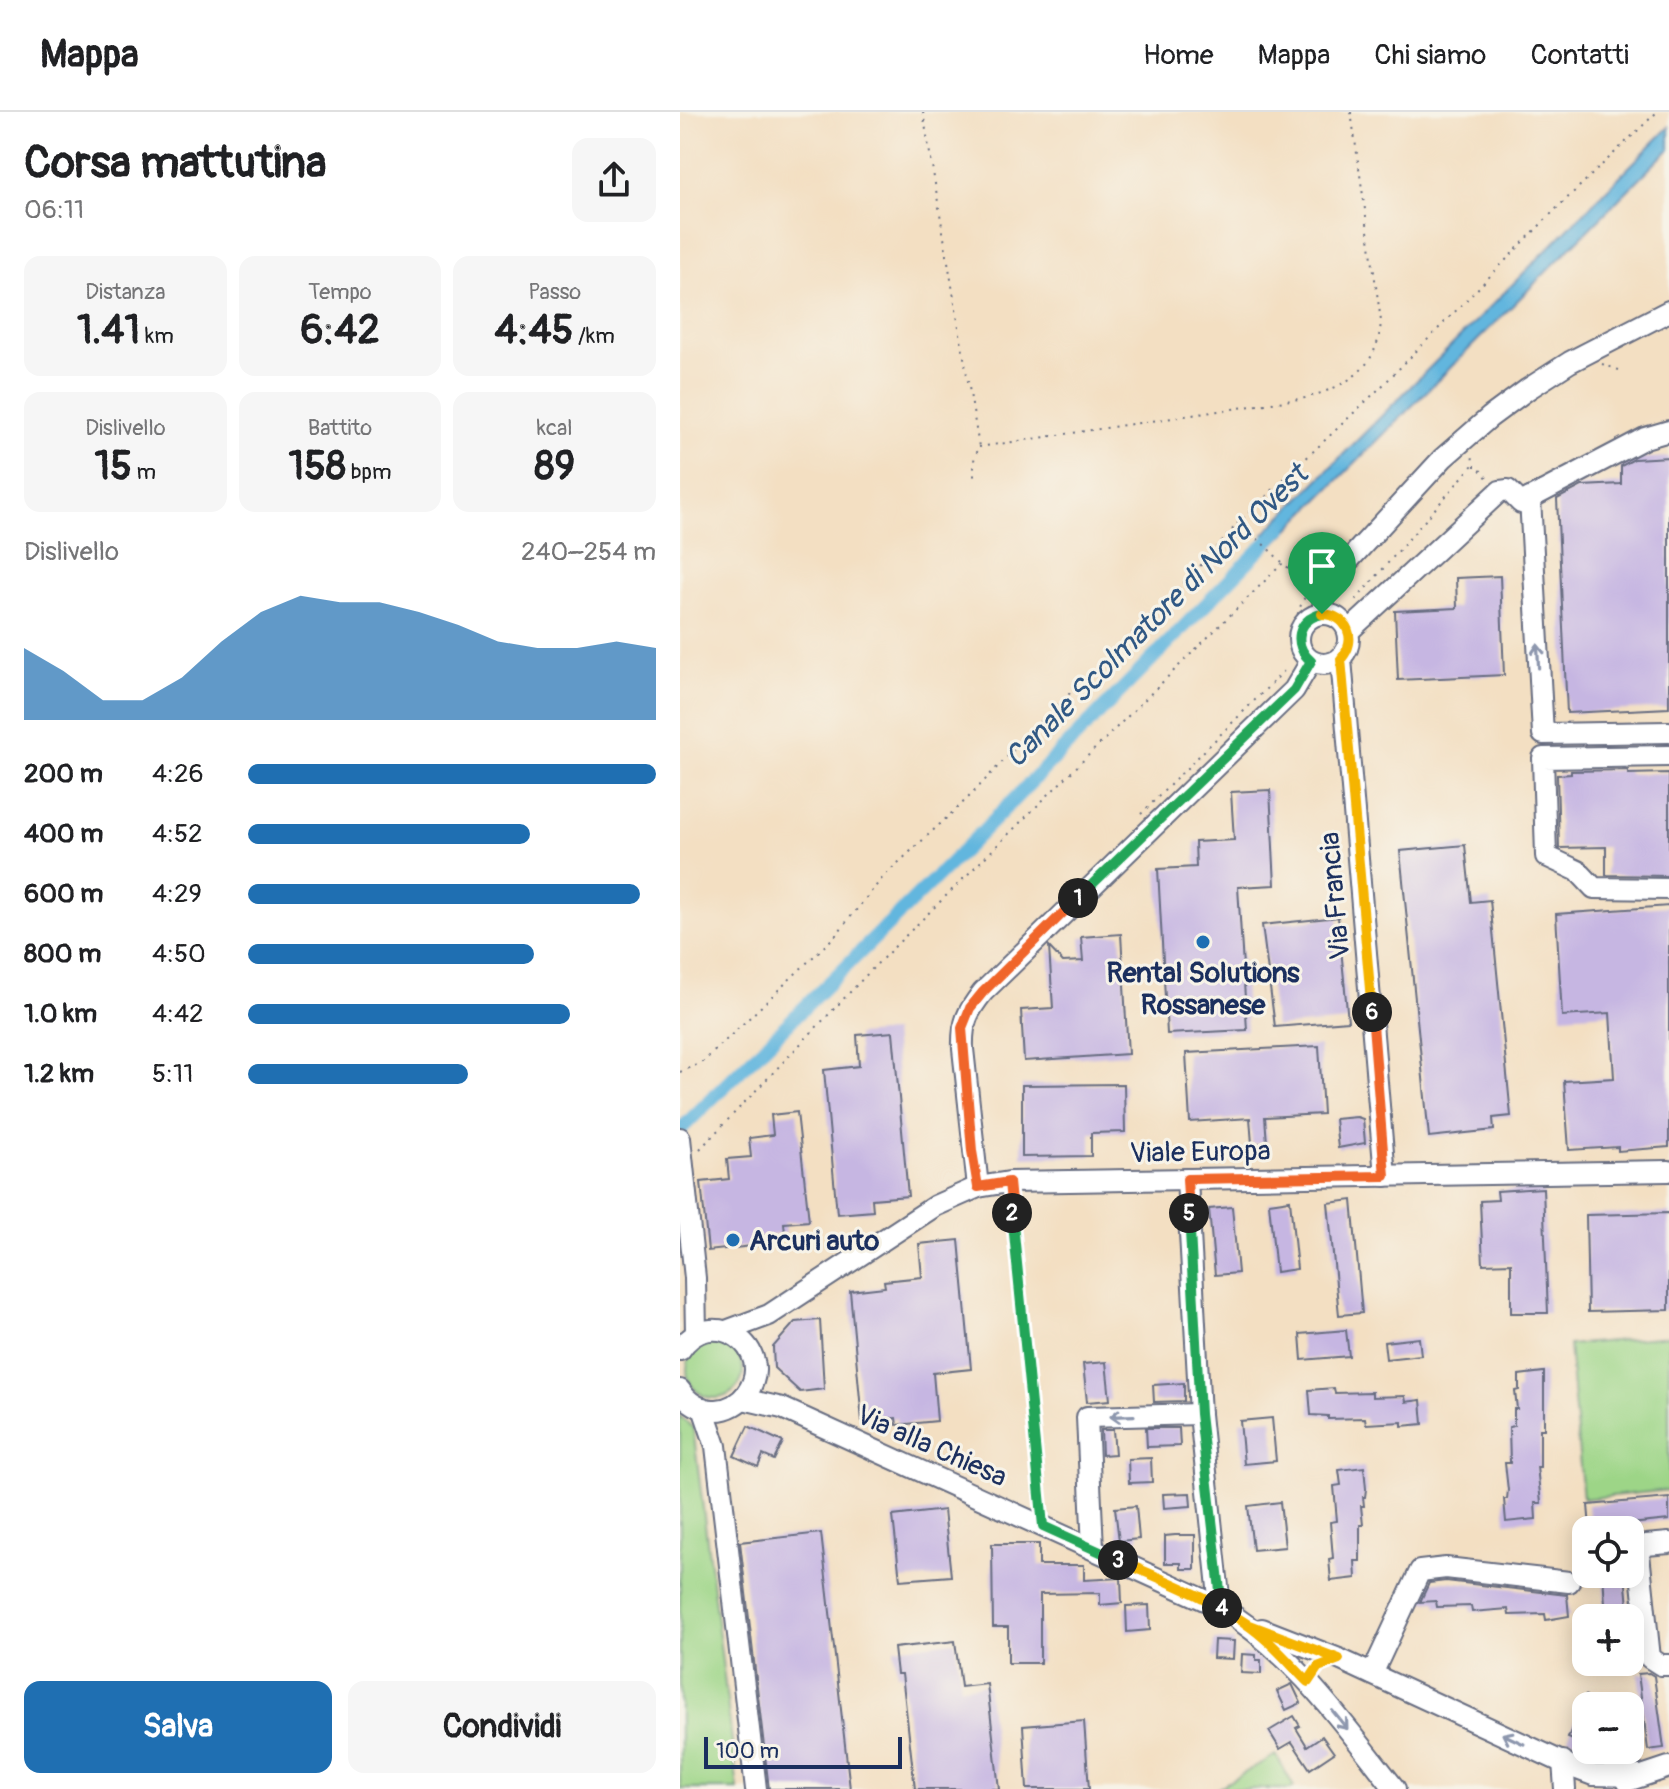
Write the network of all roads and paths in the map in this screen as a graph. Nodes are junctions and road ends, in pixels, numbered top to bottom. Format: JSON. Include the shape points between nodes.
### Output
{"nodes":[{"id":1,"x":923,"y":112,"type":"edge"},
{"id":2,"x":1351,"y":112,"type":"edge"},
{"id":3,"x":1657,"y":112,"type":"edge"},
{"id":4,"x":1669,"y":311,"type":"edge"},
{"id":5,"x":1669,"y":431,"type":"edge"},
{"id":6,"x":979,"y":447,"type":"junction"},
{"id":7,"x":1472,"y":466,"type":"dead end"},
{"id":8,"x":974,"y":477,"type":"dead end"},
{"id":9,"x":1502,"y":491,"type":"junction"},
{"id":10,"x":1530,"y":498,"type":"junction"},
{"id":11,"x":1240,"y":521,"type":"junction"},
{"id":12,"x":1283,"y":563,"type":"junction"},
{"id":13,"x":1306,"y":594,"type":"dead end"},
{"id":14,"x":1322,"y":614,"type":"junction"},
{"id":15,"x":1349,"y":631,"type":"junction"},
{"id":16,"x":1341,"y":659,"type":"junction"},
{"id":17,"x":1311,"y":661,"type":"junction"},
{"id":18,"x":1669,"y":732,"type":"edge"},
{"id":19,"x":1669,"y":756,"type":"edge"},
{"id":20,"x":1669,"y":889,"type":"edge"},
{"id":21,"x":680,"y":1072,"type":"edge"},
{"id":22,"x":681,"y":1153,"type":"edge"},
{"id":23,"x":1669,"y":1171,"type":"edge"},
{"id":24,"x":1385,"y":1176,"type":"junction"},
{"id":25,"x":1187,"y":1179,"type":"junction"},
{"id":26,"x":1009,"y":1182,"type":"junction"},
{"id":27,"x":978,"y":1187,"type":"junction"},
{"id":28,"x":695,"y":1278,"type":"junction"},
{"id":29,"x":769,"y":1315,"type":"junction"},
{"id":30,"x":724,"y":1330,"type":"junction"},
{"id":31,"x":685,"y":1344,"type":"edge"},
{"id":32,"x":751,"y":1352,"type":"junction"},
{"id":33,"x":754,"y":1379,"type":"junction"},
{"id":34,"x":680,"y":1390,"type":"edge"},
{"id":35,"x":735,"y":1404,"type":"junction"},
{"id":36,"x":703,"y":1408,"type":"junction"},
{"id":37,"x":782,"y":1408,"type":"junction"},
{"id":38,"x":1200,"y":1414,"type":"junction"},
{"id":39,"x":716,"y":1446,"type":"junction"},
{"id":40,"x":1043,"y":1526,"type":"junction"},
{"id":41,"x":1669,"y":1543,"type":"edge"},
{"id":42,"x":1093,"y":1549,"type":"junction"},
{"id":43,"x":1569,"y":1582,"type":"dead end"},
{"id":44,"x":1220,"y":1607,"type":"junction"},
{"id":45,"x":1247,"y":1624,"type":"junction"},
{"id":46,"x":1339,"y":1659,"type":"junction"},
{"id":47,"x":1669,"y":1665,"type":"edge"},
{"id":48,"x":1372,"y":1674,"type":"junction"},
{"id":49,"x":1308,"y":1682,"type":"junction"},
{"id":50,"x":1563,"y":1761,"type":"junction"},
{"id":51,"x":1669,"y":1767,"type":"edge"},
{"id":52,"x":1639,"y":1776,"type":"junction"},
{"id":53,"x":756,"y":1789,"type":"edge"},
{"id":54,"x":1395,"y":1789,"type":"edge"},
{"id":55,"x":1565,"y":1789,"type":"edge"},
{"id":56,"x":1603,"y":1789,"type":"edge"}],
"edges":[{"from":1,"to":6,"type":"path"},
{"from":2,"to":6,"type":"path","via":[[1381,321],[1374,355],[1361,370],[1344,383],[1305,398]]},
{"from":3,"to":11,"type":"path"},
{"from":4,"to":14,"type":"street","via":[[1570,362],[1454,448],[1326,585]]},
{"from":5,"to":10,"type":"street","via":[[1645,438]]},
{"from":6,"to":8,"type":"path"},
{"from":7,"to":9,"type":"path"},
{"from":9,"to":10,"type":"street","via":[[1521,503]]},
{"from":9,"to":15,"type":"street"},
{"from":18,"to":10,"type":"street","one_way":true,"via":[[1543,734]]},
{"from":11,"to":12,"type":"path"},
{"from":11,"to":21,"type":"path","via":[[1192,575],[884,876],[835,936],[703,1062]]},
{"from":12,"to":13,"type":"path"},
{"from":12,"to":22,"type":"path"},
{"from":14,"to":15,"type":"street","via":[[1338,618]]},
{"from":14,"to":17,"type":"street","via":[[1308,620],[1299,634],[1301,649]]},
{"from":15,"to":16,"type":"street","via":[[1349,646]]},
{"from":16,"to":17,"type":"street","via":[[1326,665]]},
{"from":16,"to":24,"type":"street","name":"Via Francia"},
{"from":17,"to":27,"type":"street","via":[[1294,690],[970,1008],[962,1028]]},
{"from":19,"to":20,"type":"street","via":[[1543,758],[1546,856],[1578,871],[1594,888]]},
{"from":22,"to":28,"type":"street"},
{"from":23,"to":24,"type":"street","name":"Viale Europa"},
{"from":24,"to":25,"type":"street","name":"Viale Europa"},
{"from":25,"to":26,"type":"street","name":"Viale Europa"},
{"from":25,"to":38,"type":"street"},
{"from":26,"to":27,"type":"street","name":"Viale Europa"},
{"from":26,"to":40,"type":"path"},
{"from":27,"to":29,"type":"street","name":"Viale Europa","via":[[935,1206]]},
{"from":28,"to":30,"type":"street","via":[[708,1312]]},
{"from":28,"to":31,"type":"street"},
{"from":29,"to":30,"type":"street","name":"Viale Europa"},
{"from":29,"to":32,"type":"street"},
{"from":30,"to":31,"type":"street","name":"Viale Europa"},
{"from":30,"to":32,"type":"street"},
{"from":32,"to":33,"type":"street"},
{"from":33,"to":35,"type":"street"},
{"from":33,"to":37,"type":"street","name":"Via alla Chiesa"},
{"from":34,"to":36,"type":"street"},
{"from":35,"to":36,"type":"street","name":"Via alla Chiesa"},
{"from":35,"to":37,"type":"street","name":"Via alla Chiesa"},
{"from":35,"to":39,"type":"street","via":[[719,1428]]},
{"from":36,"to":39,"type":"street"},
{"from":37,"to":40,"type":"street","name":"Via alla Chiesa"},
{"from":38,"to":42,"type":"street","one_way":true,"via":[[1087,1417]]},
{"from":38,"to":44,"type":"street"},
{"from":39,"to":53,"type":"street"},
{"from":40,"to":42,"type":"street","name":"Via alla Chiesa"},
{"from":41,"to":47,"type":"street","via":[[1646,1545],[1639,1554],[1650,1658]]},
{"from":42,"to":44,"type":"street","name":"Via alla Chiesa"},
{"from":43,"to":48,"type":"street","via":[[1446,1568],[1420,1571]]},
{"from":44,"to":45,"type":"street","name":"Via alla Chiesa"},
{"from":45,"to":46,"type":"street"},
{"from":45,"to":49,"type":"street","name":"Via alla Chiesa"},
{"from":46,"to":48,"type":"street"},
{"from":46,"to":49,"type":"street","via":[[1318,1667]]},
{"from":50,"to":48,"type":"street","one_way":true},
{"from":49,"to":54,"type":"street","name":"Via alla Chiesa","one_way":true},
{"from":50,"to":52,"type":"street","via":[[1593,1775]]},
{"from":50,"to":55,"type":"street"},
{"from":51,"to":52,"type":"street"},
{"from":52,"to":56,"type":"street"}]}
